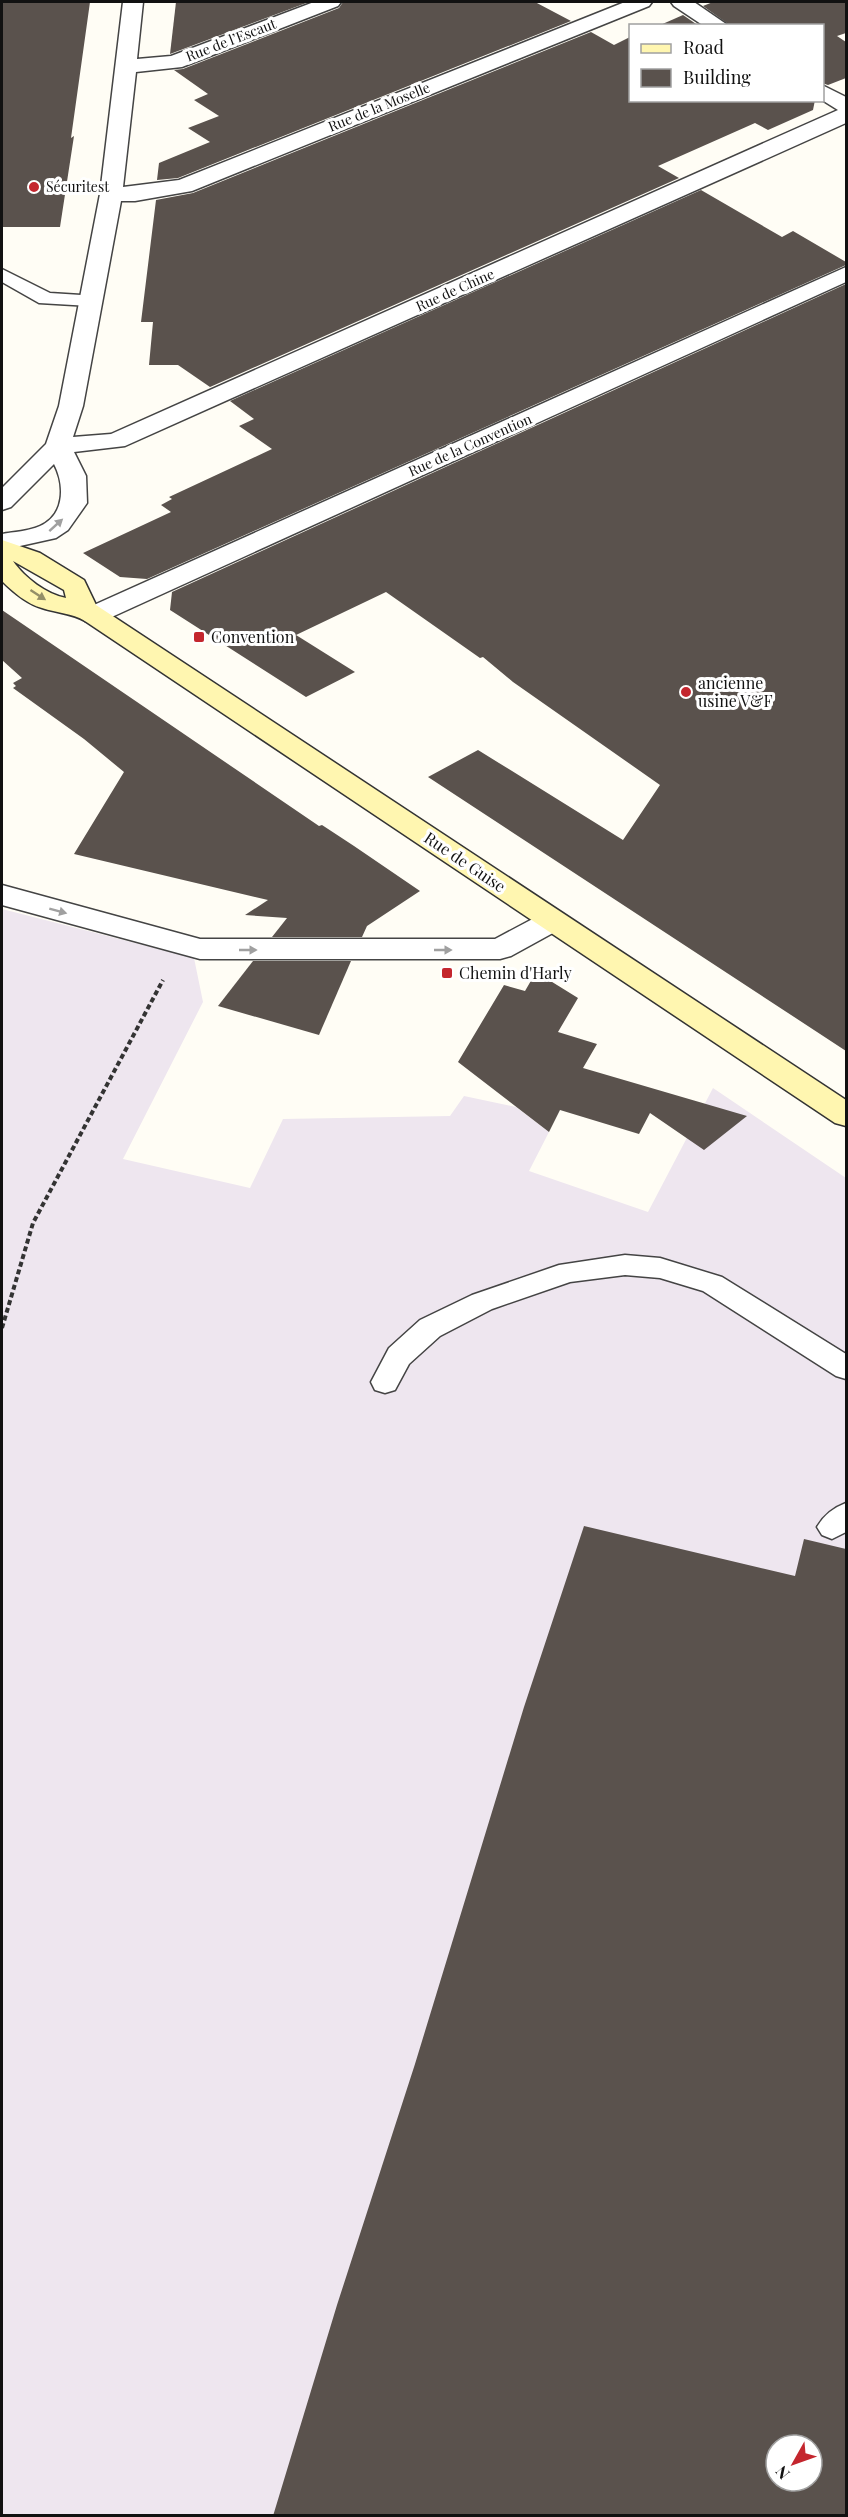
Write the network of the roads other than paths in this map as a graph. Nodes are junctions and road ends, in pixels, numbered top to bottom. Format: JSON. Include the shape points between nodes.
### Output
{"nodes":[{"id":1,"x":133,"y":2,"type":"edge"},
{"id":2,"x":331,"y":2,"type":"edge"},
{"id":3,"x":642,"y":2,"type":"edge"},
{"id":4,"x":681,"y":2,"type":"edge"},
{"id":5,"x":716,"y":24,"type":"edge"},
{"id":6,"x":127,"y":66,"type":"junction"},
{"id":7,"x":824,"y":92,"type":"edge"},
{"id":8,"x":846,"y":106,"type":"edge"},
{"id":9,"x":846,"y":115,"type":"edge"},
{"id":10,"x":111,"y":194,"type":"junction"},
{"id":11,"x":846,"y":274,"type":"edge"},
{"id":12,"x":2,"y":275,"type":"edge"},
{"id":13,"x":90,"y":300,"type":"junction"},
{"id":14,"x":58,"y":446,"type":"junction"},
{"id":15,"x":2,"y":502,"type":"edge"},
{"id":16,"x":2,"y":542,"type":"edge"},
{"id":17,"x":2,"y":548,"type":"edge"},
{"id":18,"x":2,"y":564,"type":"edge"},
{"id":19,"x":89,"y":611,"type":"junction"},
{"id":20,"x":2,"y":896,"type":"edge"},
{"id":21,"x":552,"y":921,"type":"junction"},
{"id":22,"x":846,"y":1115,"type":"edge"},
{"id":23,"x":846,"y":1368,"type":"edge"},
{"id":24,"x":385,"y":1382,"type":"dead end"}],
"edges":[{"from":1,"to":6,"type":"street"},
{"from":2,"to":6,"type":"street","name":"Rue de l’Escaut","via":[[174,62]]},
{"from":3,"to":10,"type":"street","name":"Rue de la Moselle","via":[[184,186]]},
{"from":4,"to":5,"type":"street"},
{"from":6,"to":10,"type":"street"},
{"from":7,"to":8,"type":"street"},
{"from":9,"to":14,"type":"street","name":"Rue de Chine","via":[[116,441]]},
{"from":10,"to":13,"type":"street"},
{"from":11,"to":19,"type":"street","name":"Rue de la Convention"},
{"from":12,"to":13,"type":"lane","via":[[46,299]]},
{"from":13,"to":14,"type":"street","via":[[71,406]]},
{"from":14,"to":15,"type":"street"},
{"from":16,"to":14,"type":"street","one_way":true,"via":[[46,533],[59,525],[74,503],[73,476]]},
{"from":17,"to":19,"type":"main road","name":"Rue de Guise","via":[[31,559],[75,586]]},
{"from":18,"to":19,"type":"main road","name":"Rue de Guise","one_way":true,"via":[[6,574],[48,601]]},
{"from":19,"to":21,"type":"main road","name":"Rue de Guise"},
{"from":20,"to":21,"type":"street","one_way":true,"via":[[200,950],[500,949]]},
{"from":21,"to":22,"type":"main road","name":"Rue de Guise"},
{"from":23,"to":24,"type":"lane","via":[[712,1284],[660,1268],[625,1265],[569,1272],[482,1302],[430,1328],[399,1356]]}]}
